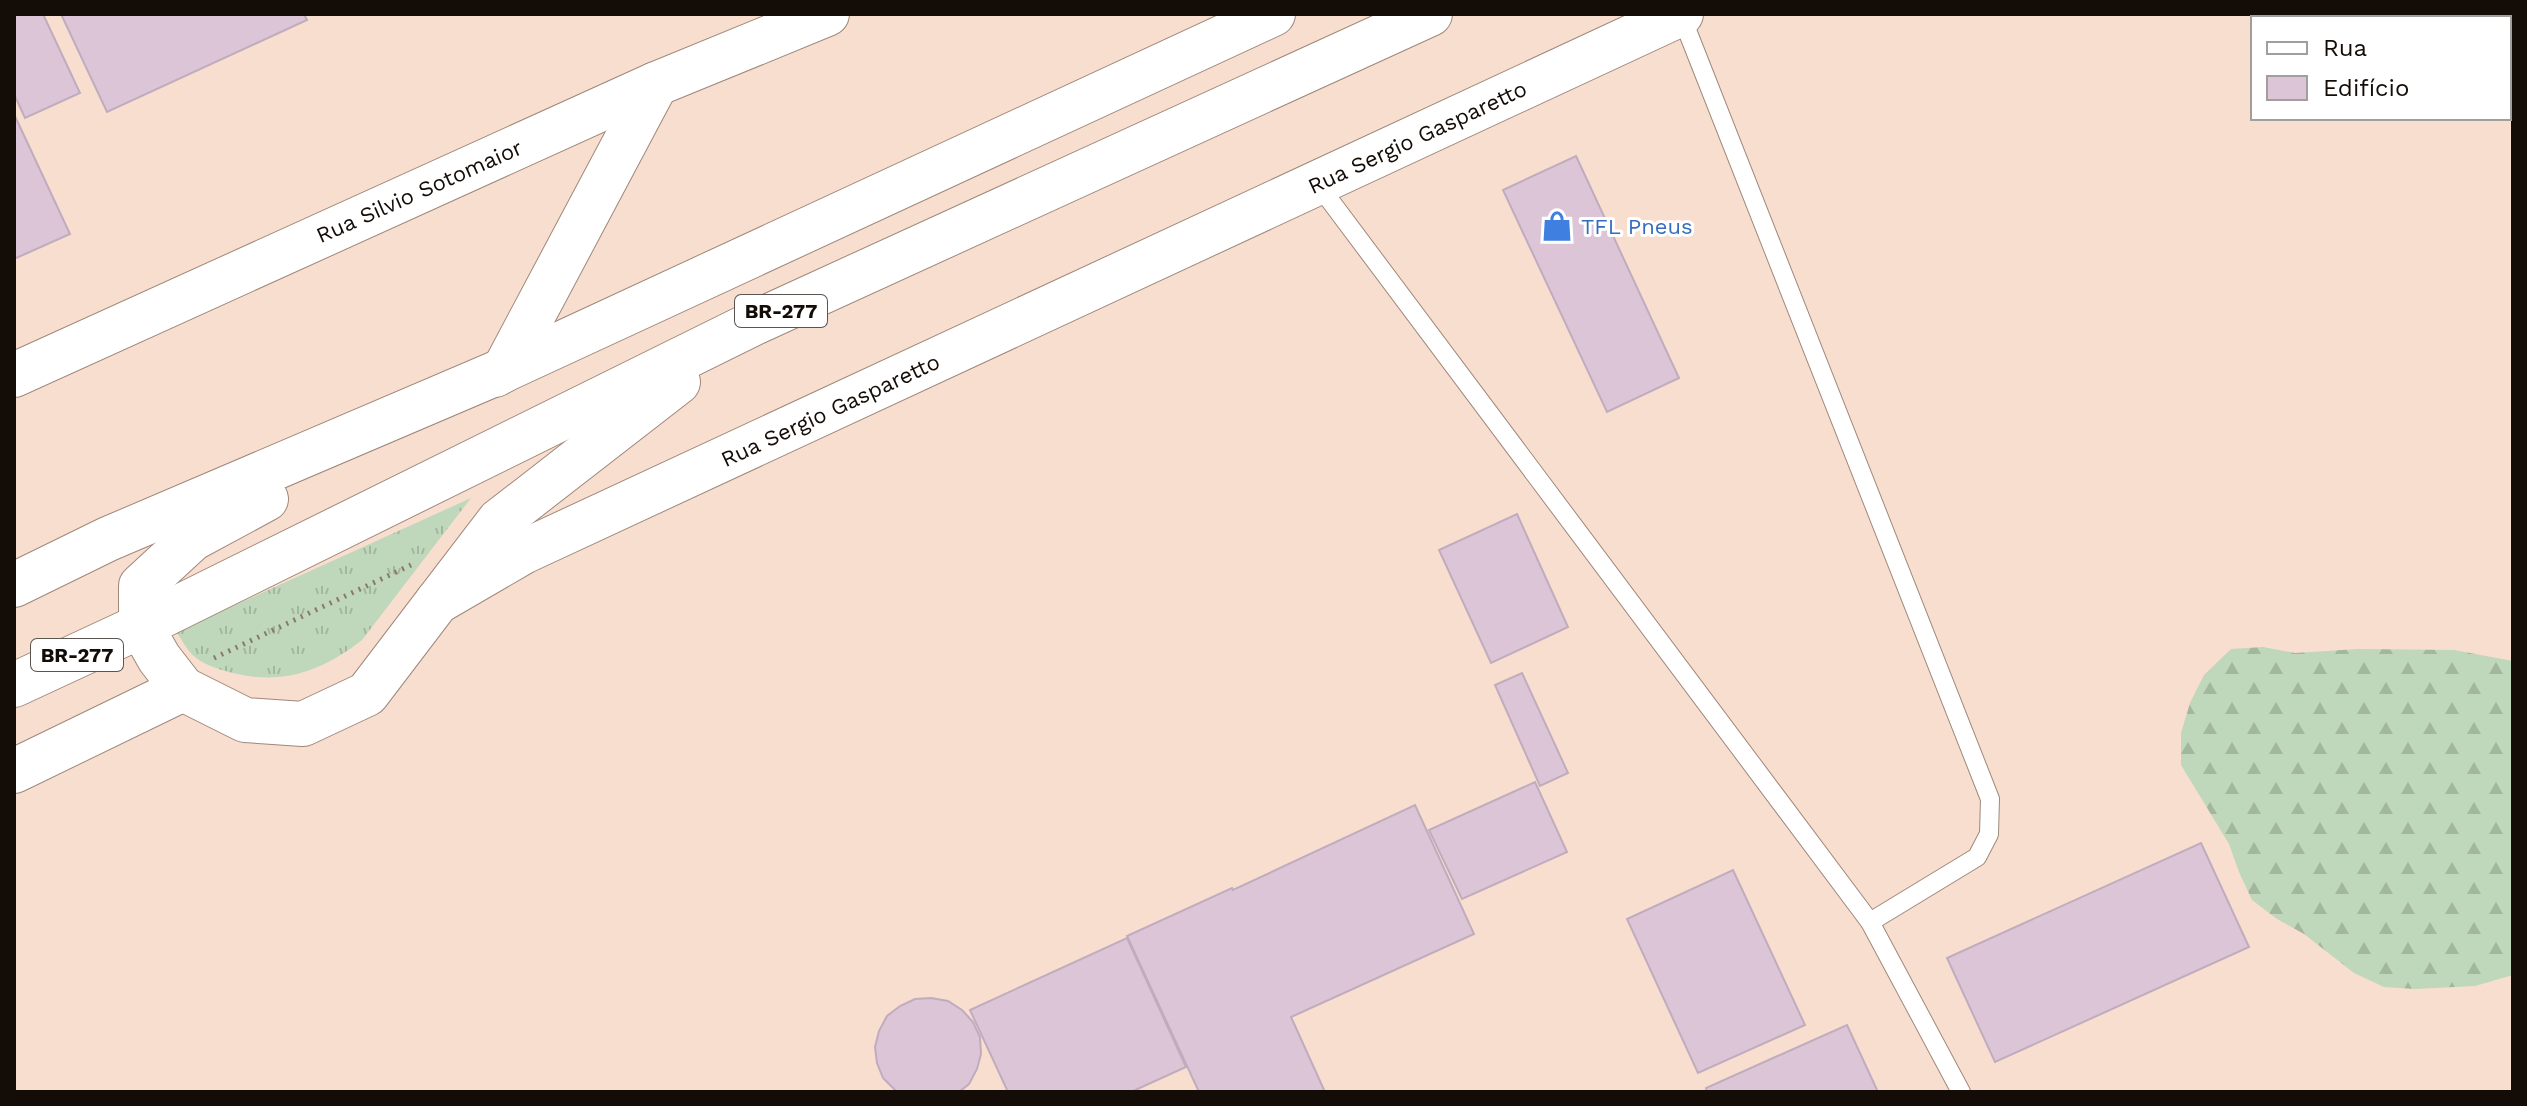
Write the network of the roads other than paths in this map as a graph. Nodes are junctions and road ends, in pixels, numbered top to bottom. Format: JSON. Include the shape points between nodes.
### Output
{"nodes":[{"id":1,"x":827,"y":14,"type":"edge"},
{"id":2,"x":1273,"y":14,"type":"edge"},
{"id":3,"x":1430,"y":14,"type":"edge"},
{"id":4,"x":1681,"y":14,"type":"edge"},
{"id":5,"x":656,"y":84,"type":"junction"},
{"id":6,"x":1317,"y":183,"type":"junction"},
{"id":7,"x":754,"y":323,"type":"junction"},
{"id":8,"x":504,"y":370,"type":"junction"},
{"id":9,"x":14,"y":375,"type":"edge"},
{"id":10,"x":14,"y":585,"type":"edge"},
{"id":11,"x":437,"y":602,"type":"junction"},
{"id":12,"x":141,"y":626,"type":"junction"},
{"id":13,"x":14,"y":685,"type":"edge"},
{"id":14,"x":183,"y":689,"type":"junction"},
{"id":15,"x":14,"y":771,"type":"edge"},
{"id":16,"x":1870,"y":922,"type":"junction"},
{"id":17,"x":1961,"y":1092,"type":"edge"}],
"edges":[{"from":1,"to":5,"type":"main road","name":"Rua Silvio Sotomaior"},
{"from":2,"to":8,"type":"main road","number":"BR-277"},
{"from":3,"to":7,"type":"main road","number":"BR-277"},
{"from":4,"to":6,"type":"main road","name":"Rua Sergio Gasparetto"},
{"from":4,"to":16,"type":"lane","via":[[1990,799],[1989,834],[1977,857]]},
{"from":5,"to":8,"type":"main road"},
{"from":5,"to":9,"type":"main road","name":"Rua Silvio Sotomaior"},
{"from":6,"to":11,"type":"main road","name":"Rua Sergio Gasparetto","via":[[523,552]]},
{"from":6,"to":16,"type":"lane"},
{"from":7,"to":11,"type":"main road","via":[[499,521]]},
{"from":7,"to":12,"type":"main road","number":"BR-277"},
{"from":8,"to":10,"type":"main road","number":"BR-277","via":[[108,539]]},
{"from":8,"to":12,"type":"main road","via":[[192,539],[141,586]]},
{"from":11,"to":14,"type":"main road","name":"Rua Sergio Gasparetto","via":[[367,694],[303,724],[245,720]]},
{"from":12,"to":13,"type":"main road","number":"BR-277"},
{"from":12,"to":14,"type":"main road"},
{"from":14,"to":15,"type":"main road"},
{"from":16,"to":17,"type":"lane"}]}
